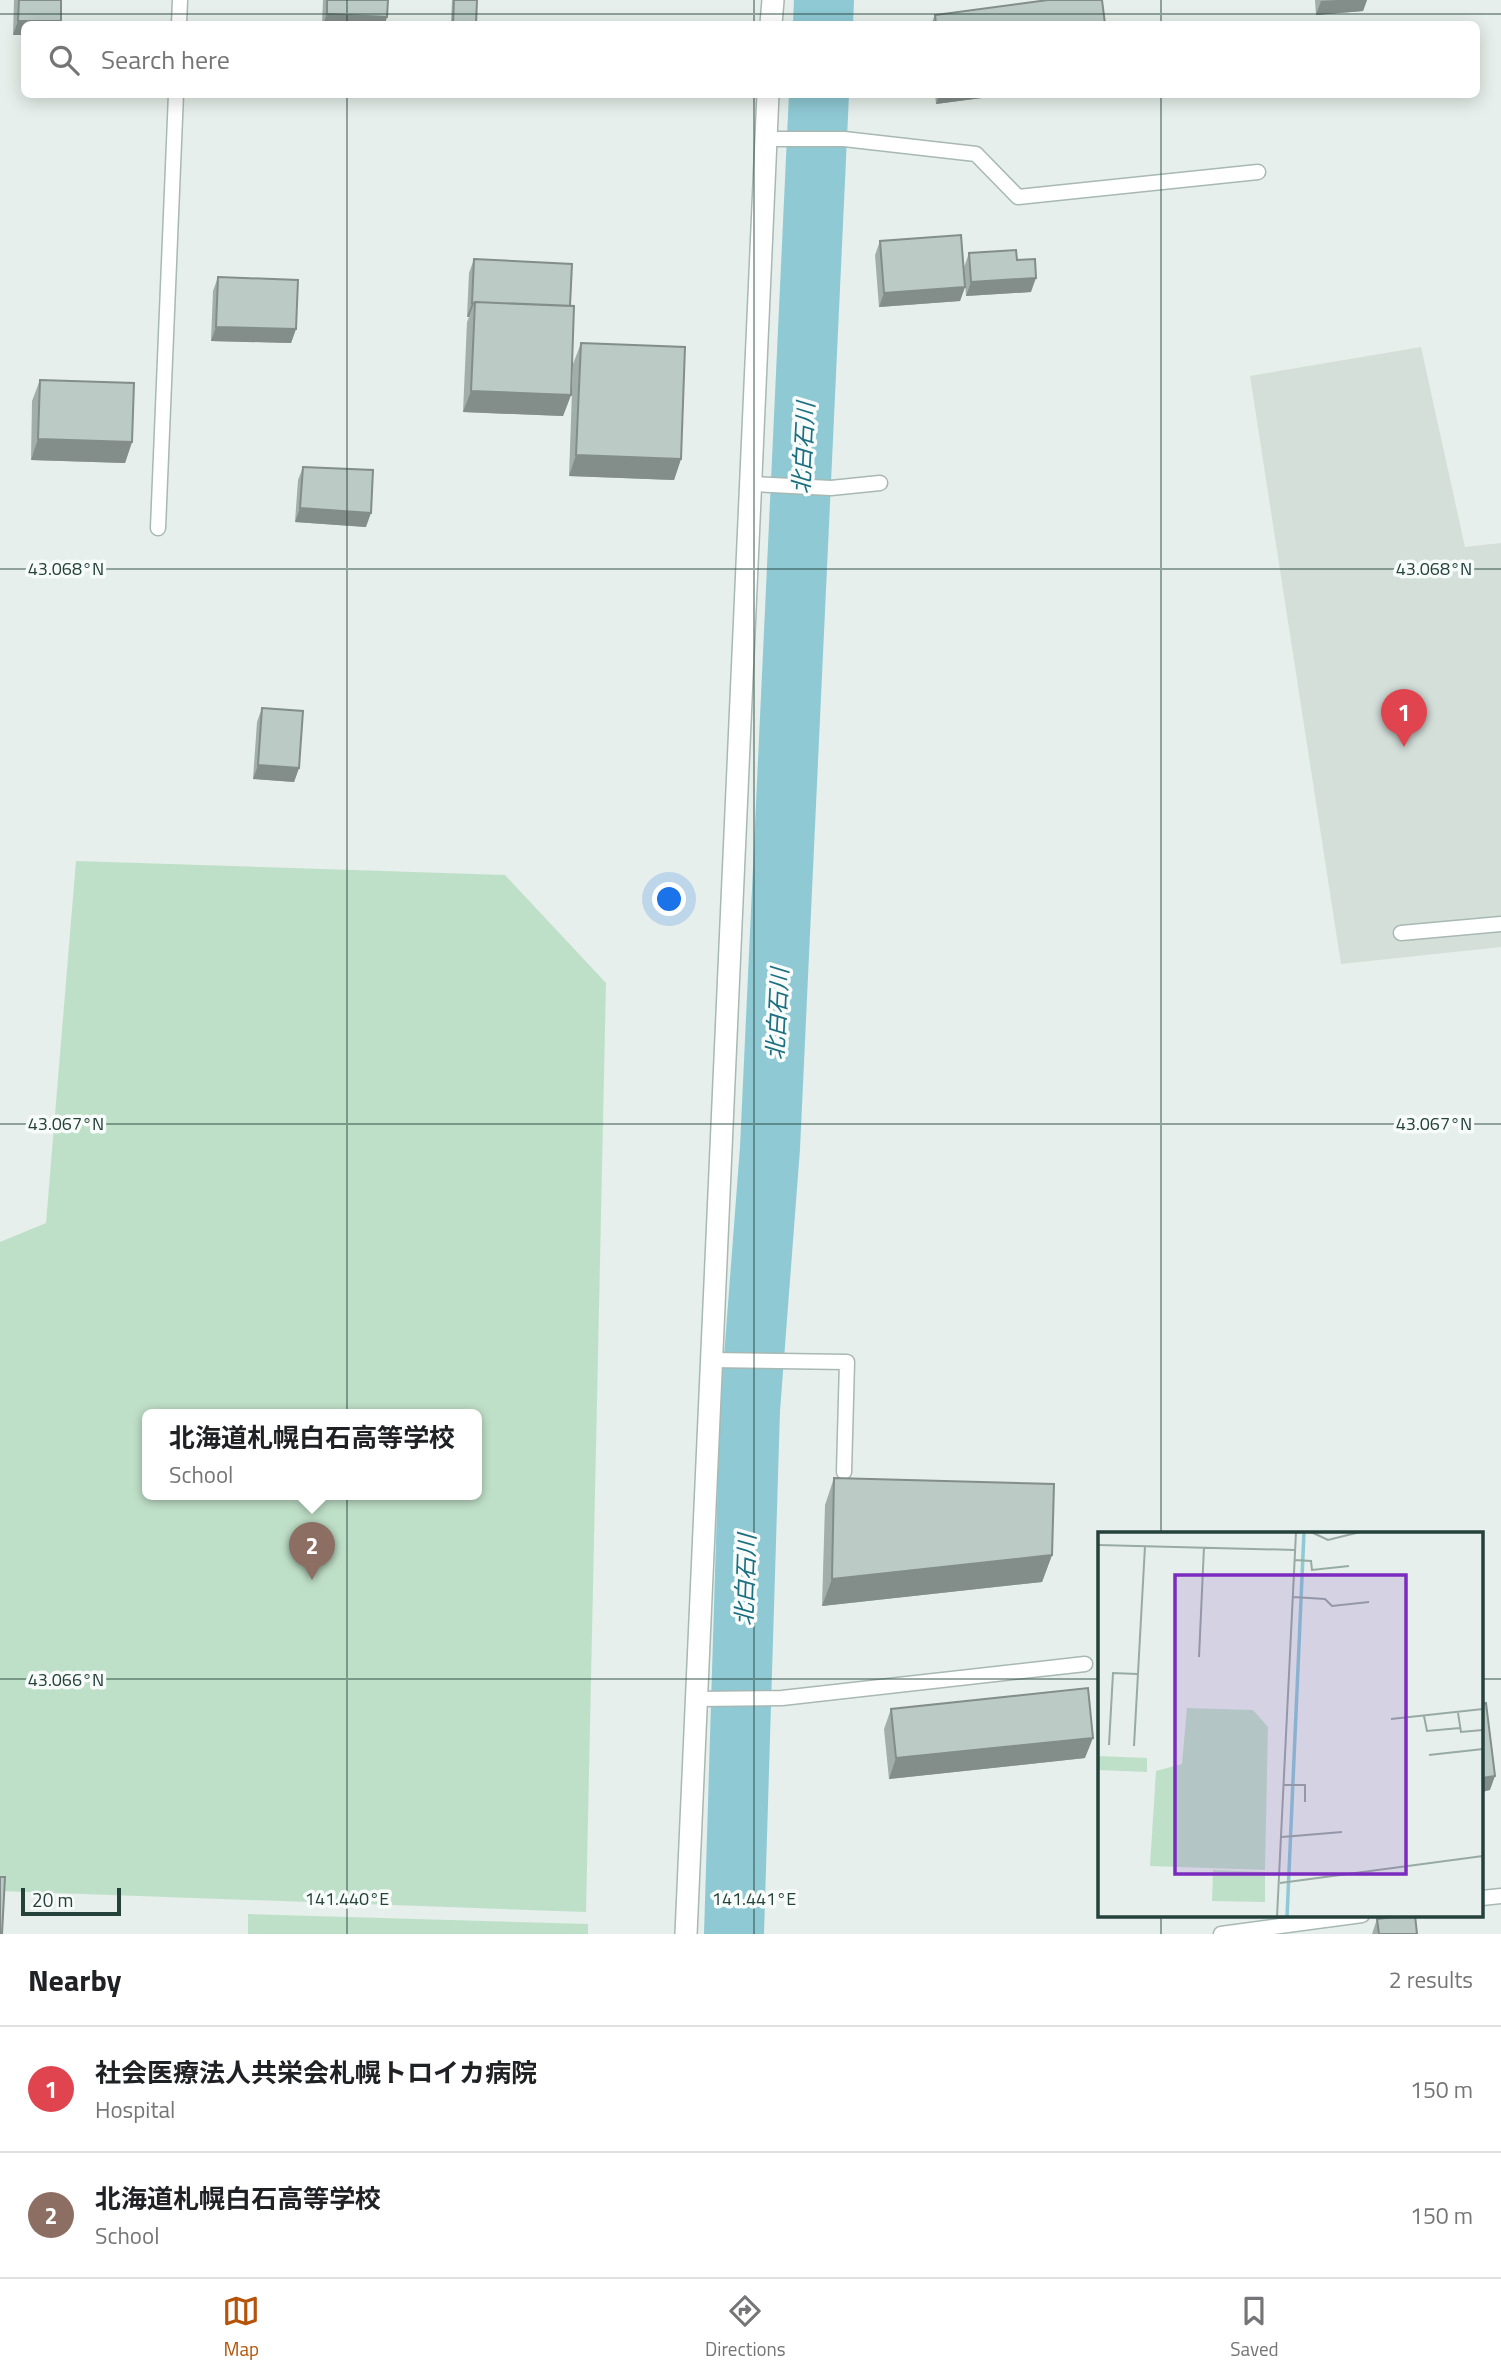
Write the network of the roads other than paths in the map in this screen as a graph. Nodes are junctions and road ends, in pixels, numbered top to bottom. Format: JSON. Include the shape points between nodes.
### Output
{"nodes":[{"id":1,"x":180,"y":0,"type":"edge"},
{"id":2,"x":773,"y":0,"type":"edge"},
{"id":3,"x":179,"y":21,"type":"edge"},
{"id":4,"x":771,"y":21,"type":"edge"},
{"id":5,"x":176,"y":98,"type":"edge"},
{"id":6,"x":769,"y":98,"type":"edge"},
{"id":7,"x":776,"y":139,"type":"junction"},
{"id":8,"x":1258,"y":172,"type":"dead end"},
{"id":9,"x":880,"y":483,"type":"dead end"},
{"id":10,"x":752,"y":484,"type":"junction"},
{"id":11,"x":158,"y":528,"type":"dead end"},
{"id":12,"x":1501,"y":924,"type":"edge"},
{"id":13,"x":1401,"y":933,"type":"dead end"},
{"id":14,"x":711,"y":1360,"type":"junction"},
{"id":15,"x":844,"y":1472,"type":"dead end"},
{"id":16,"x":1085,"y":1664,"type":"dead end"},
{"id":17,"x":708,"y":1698,"type":"junction"},
{"id":18,"x":1355,"y":1916,"type":"edge"},
{"id":19,"x":687,"y":1934,"type":"edge"},
{"id":20,"x":1221,"y":1934,"type":"edge"}],
"edges":[{"from":1,"to":3,"type":"lane"},
{"from":2,"to":4,"type":"street"},
{"from":5,"to":11,"type":"lane"},
{"from":6,"to":7,"type":"street"},
{"from":7,"to":8,"type":"lane","via":[[844,139],[976,154],[1018,197]]},
{"from":7,"to":10,"type":"street"},
{"from":9,"to":10,"type":"lane","via":[[831,488]]},
{"from":10,"to":14,"type":"street"},
{"from":12,"to":13,"type":"lane"},
{"from":14,"to":15,"type":"lane","via":[[846,1363]]},
{"from":14,"to":17,"type":"street"},
{"from":16,"to":17,"type":"lane","via":[[782,1698]]},
{"from":17,"to":19,"type":"street"},
{"from":18,"to":20,"type":"lane"}]}
